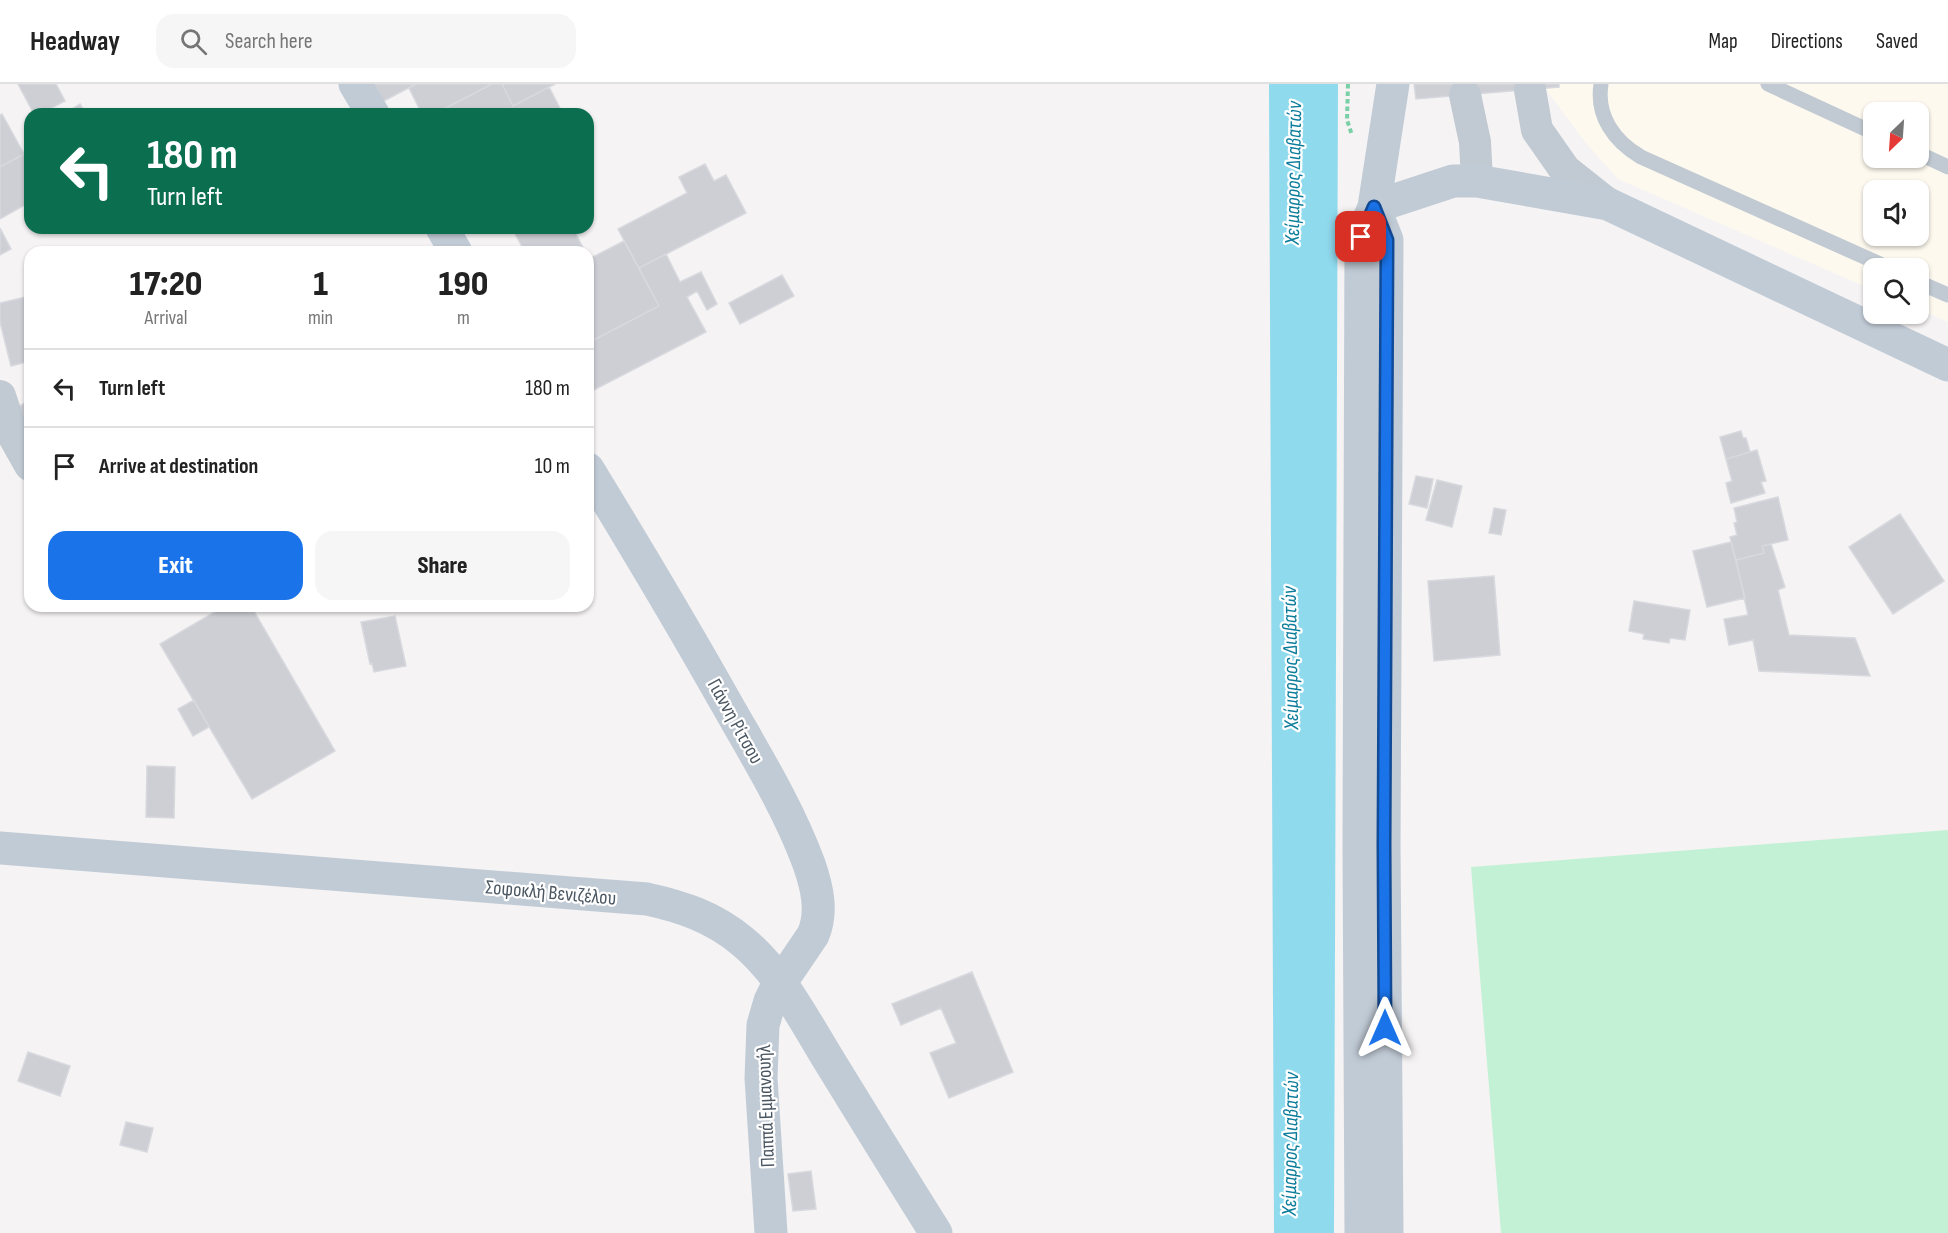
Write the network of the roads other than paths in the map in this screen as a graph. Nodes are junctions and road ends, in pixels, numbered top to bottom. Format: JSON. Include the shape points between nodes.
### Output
{"nodes":[{"id":1,"x":355,"y":84,"type":"edge"},
{"id":2,"x":1393,"y":84,"type":"edge"},
{"id":3,"x":1601,"y":84,"type":"edge"},
{"id":4,"x":1768,"y":84,"type":"edge"},
{"id":5,"x":1530,"y":90,"type":"dead end"},
{"id":6,"x":1465,"y":95,"type":"dead end"},
{"id":7,"x":369,"y":108,"type":"edge"},
{"id":8,"x":1863,"y":128,"type":"edge"},
{"id":9,"x":1929,"y":158,"type":"edge"},
{"id":10,"x":1948,"y":167,"type":"edge"},
{"id":11,"x":1477,"y":181,"type":"junction"},
{"id":12,"x":1608,"y":204,"type":"junction"},
{"id":13,"x":1374,"y":207,"type":"junction"},
{"id":14,"x":1867,"y":258,"type":"edge"},
{"id":15,"x":1929,"y":287,"type":"edge"},
{"id":16,"x":1948,"y":295,"type":"edge"},
{"id":17,"x":1948,"y":365,"type":"edge"},
{"id":18,"x":0,"y":396,"type":"edge"},
{"id":19,"x":24,"y":454,"type":"edge"},
{"id":20,"x":594,"y":479,"type":"edge"},
{"id":21,"x":0,"y":848,"type":"edge"},
{"id":22,"x":781,"y":982,"type":"junction"},
{"id":23,"x":771,"y":1233,"type":"edge"},
{"id":24,"x":936,"y":1233,"type":"edge"},
{"id":25,"x":1361,"y":1233,"type":"edge"},
{"id":26,"x":1387,"y":1233,"type":"edge"}],
"edges":[{"from":1,"to":7,"type":"street"},
{"from":2,"to":13,"type":"street"},
{"from":3,"to":14,"type":"lane","via":[[1607,124],[1627,149]]},
{"from":4,"to":8,"type":"lane"},
{"from":5,"to":12,"type":"street","via":[[1537,129],[1564,170]]},
{"from":6,"to":11,"type":"street"},
{"from":9,"to":10,"type":"lane"},
{"from":11,"to":12,"type":"street"},
{"from":11,"to":13,"type":"street","via":[[1453,181]]},
{"from":12,"to":17,"type":"street"},
{"from":13,"to":25,"type":"street","via":[[1361,237]]},
{"from":13,"to":26,"type":"street","via":[[1387,240]]},
{"from":15,"to":16,"type":"lane"},
{"from":18,"to":19,"type":"street"},
{"from":20,"to":22,"type":"street","name":"Γιάννη Ρίτσου","via":[[744,734],[809,865],[819,904],[817,927]]},
{"from":21,"to":22,"type":"street","name":"Σοφοκλή Βενιζέλου","via":[[647,899],[711,919],[744,942]]},
{"from":22,"to":23,"type":"street","name":"Παππά Εμμανουήλ","via":[[770,1001],[761,1043]]},
{"from":22,"to":24,"type":"street","name":"Σοφοκλή Βενιζέλου"}]}
